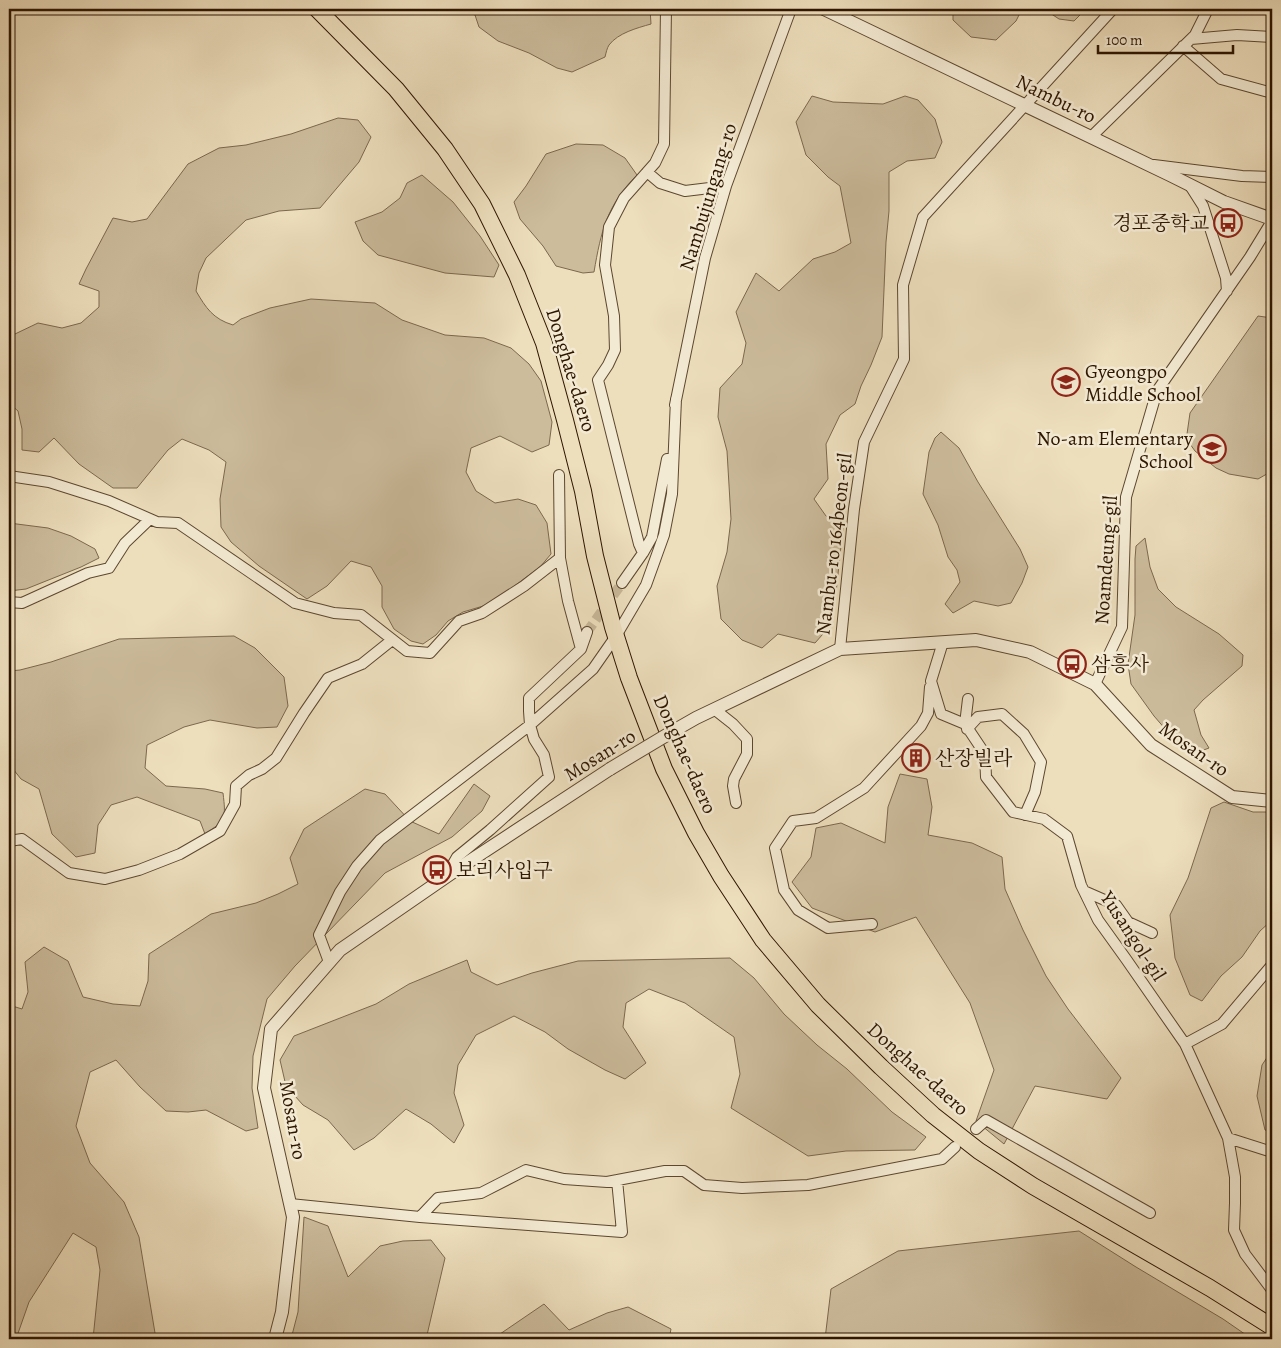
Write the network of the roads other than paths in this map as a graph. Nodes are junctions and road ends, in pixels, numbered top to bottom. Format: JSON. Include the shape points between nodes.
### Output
{"nodes":[{"id":1,"x":317,"y":9,"type":"edge"},
{"id":2,"x":666,"y":9,"type":"edge"},
{"id":3,"x":791,"y":9,"type":"edge"},
{"id":4,"x":824,"y":9,"type":"edge"},
{"id":5,"x":1113,"y":9,"type":"edge"},
{"id":6,"x":1208,"y":9,"type":"edge"},
{"id":7,"x":1272,"y":37,"type":"edge"},
{"id":8,"x":1191,"y":38,"type":"junction"},
{"id":9,"x":1183,"y":46,"type":"junction"},
{"id":10,"x":1272,"y":93,"type":"edge"},
{"id":11,"x":1026,"y":105,"type":"junction"},
{"id":12,"x":1091,"y":137,"type":"junction"},
{"id":13,"x":1147,"y":164,"type":"junction"},
{"id":14,"x":647,"y":172,"type":"junction"},
{"id":15,"x":1272,"y":176,"type":"edge"},
{"id":16,"x":1189,"y":184,"type":"junction"},
{"id":17,"x":726,"y":186,"type":"junction"},
{"id":18,"x":1272,"y":220,"type":"edge"},
{"id":19,"x":1227,"y":291,"type":"junction"},
{"id":20,"x":676,"y":399,"type":"junction"},
{"id":21,"x":559,"y":475,"type":"dead end"},
{"id":22,"x":9,"y":476,"type":"edge"},
{"id":23,"x":150,"y":519,"type":"junction"},
{"id":24,"x":643,"y":552,"type":"junction"},
{"id":25,"x":560,"y":558,"type":"junction"},
{"id":26,"x":622,"y":583,"type":"tunnel mouth"},
{"id":27,"x":9,"y":602,"type":"edge"},
{"id":28,"x":587,"y":632,"type":"tunnel mouth"},
{"id":29,"x":616,"y":636,"type":"junction"},
{"id":30,"x":392,"y":640,"type":"junction"},
{"id":31,"x":943,"y":642,"type":"junction"},
{"id":32,"x":581,"y":649,"type":"junction"},
{"id":33,"x":840,"y":650,"type":"junction"},
{"id":34,"x":931,"y":681,"type":"junction"},
{"id":35,"x":1095,"y":684,"type":"junction"},
{"id":36,"x":968,"y":699,"type":"dead end"},
{"id":37,"x":714,"y":709,"type":"junction"},
{"id":38,"x":530,"y":725,"type":"junction"},
{"id":39,"x":966,"y":727,"type":"junction"},
{"id":40,"x":1272,"y":801,"type":"edge"},
{"id":41,"x":736,"y":803,"type":"dead end"},
{"id":42,"x":1025,"y":815,"type":"junction"},
{"id":43,"x":9,"y":841,"type":"edge"},
{"id":44,"x":453,"y":872,"type":"junction"},
{"id":45,"x":1084,"y":891,"type":"junction"},
{"id":46,"x":872,"y":924,"type":"dead end"},
{"id":47,"x":1152,"y":933,"type":"dead end"},
{"id":48,"x":329,"y":962,"type":"junction"},
{"id":49,"x":1272,"y":965,"type":"edge"},
{"id":50,"x":1184,"y":1044,"type":"junction"},
{"id":51,"x":976,"y":1129,"type":"dead end"},
{"id":52,"x":1228,"y":1138,"type":"junction"},
{"id":53,"x":955,"y":1147,"type":"dead end"},
{"id":54,"x":1272,"y":1152,"type":"edge"},
{"id":55,"x":617,"y":1180,"type":"junction"},
{"id":56,"x":290,"y":1204,"type":"junction"},
{"id":57,"x":1150,"y":1214,"type":"dead end"},
{"id":58,"x":420,"y":1218,"type":"junction"},
{"id":59,"x":1272,"y":1290,"type":"edge"},
{"id":60,"x":1272,"y":1327,"type":"edge"},
{"id":61,"x":275,"y":1339,"type":"edge"}],
"edges":[{"from":1,"to":29,"type":"main road","name":"Donghae-daero","via":[[396,89],[445,149],[482,204],[517,275],[544,343],[583,491],[595,556]]},
{"from":2,"to":14,"type":"street","via":[[664,144]]},
{"from":3,"to":17,"type":"street","name":"Nambujungang-ro"},
{"from":4,"to":11,"type":"street","name":"Nambu-ro"},
{"from":5,"to":11,"type":"street","name":"Nambu-ro 164beon-gil"},
{"from":6,"to":8,"type":"street"},
{"from":7,"to":8,"type":"street"},
{"from":8,"to":9,"type":"street"},
{"from":9,"to":10,"type":"street","via":[[1221,79]]},
{"from":9,"to":12,"type":"street"},
{"from":11,"to":12,"type":"street","name":"Nambu-ro"},
{"from":11,"to":33,"type":"street","name":"Nambu-ro 164beon-gil","via":[[923,217],[903,285],[904,359],[864,442]]},
{"from":12,"to":13,"type":"street","name":"Nambu-ro"},
{"from":13,"to":15,"type":"street","via":[[1242,176]]},
{"from":13,"to":16,"type":"street","name":"Nambu-ro"},
{"from":14,"to":17,"type":"street","via":[[660,183],[685,191]]},
{"from":14,"to":24,"type":"street","via":[[624,198],[609,227],[605,265],[614,316],[615,350],[598,380]]},
{"from":16,"to":18,"type":"street","name":"Nambu-ro","via":[[1224,202]]},
{"from":16,"to":19,"type":"street","via":[[1203,206],[1226,278]]},
{"from":17,"to":20,"type":"street","name":"Nambujungang-ro","via":[[705,258]]},
{"from":18,"to":19,"type":"street","name":"Noamdeung-gil"},
{"from":19,"to":35,"type":"street","name":"Noamdeung-gil","via":[[1157,391],[1126,498],[1122,627]]},
{"from":20,"to":24,"type":"street","name":"Nambujungang-ro","via":[[652,537]]},
{"from":20,"to":29,"type":"street","name":"Nambujungang-ro","via":[[672,494],[664,535],[646,585]]},
{"from":21,"to":25,"type":"street"},
{"from":22,"to":23,"type":"street","via":[[49,482],[110,501]]},
{"from":23,"to":27,"type":"street","via":[[125,543],[109,568],[88,573],[22,603]]},
{"from":23,"to":30,"type":"street","via":[[178,523],[296,603],[334,613],[361,615]]},
{"from":24,"to":26,"type":"street","name":"Nambujungang-ro"},
{"from":25,"to":30,"type":"street","via":[[482,613],[459,620],[430,653],[407,651]]},
{"from":25,"to":32,"type":"street"},
{"from":28,"to":32,"type":"street"},
{"from":29,"to":38,"type":"street","name":"Nambujungang-ro","via":[[593,669]]},
{"from":29,"to":60,"type":"main road","name":"Donghae-daero","via":[[644,720],[696,833],[763,940],[818,1005],[881,1067],[979,1151]]},
{"from":30,"to":43,"type":"street","via":[[362,664],[328,678],[276,758],[236,786],[236,804],[220,831],[180,854],[105,879],[68,873],[22,839]]},
{"from":31,"to":33,"type":"street","name":"Mosan-ro"},
{"from":31,"to":34,"type":"street"},
{"from":31,"to":35,"type":"street","name":"Mosan-ro","via":[[976,640],[1030,652]]},
{"from":32,"to":38,"type":"street","via":[[529,698]]},
{"from":33,"to":37,"type":"street","name":"Mosan-ro"},
{"from":34,"to":39,"type":"street","via":[[941,714]]},
{"from":34,"to":46,"type":"street","via":[[928,713],[921,726],[864,788],[816,818],[792,821],[775,848],[784,890],[798,910],[828,928]]},
{"from":35,"to":40,"type":"street","name":"Mosan-ro","via":[[1151,744],[1232,797]]},
{"from":36,"to":39,"type":"street"},
{"from":37,"to":41,"type":"street","via":[[747,739],[747,754],[734,779]]},
{"from":37,"to":44,"type":"street","name":"Mosan-ro","bridge":true,"via":[[610,769]]},
{"from":38,"to":44,"type":"street","via":[[544,755],[549,777],[457,857]]},
{"from":38,"to":48,"type":"street","name":"Nambujungang-ro","via":[[380,840],[357,866],[319,935]]},
{"from":39,"to":42,"type":"street","name":"Yusangol-gil","via":[[985,754],[986,777],[1013,812]]},
{"from":39,"to":42,"type":"street","via":[[978,717],[1002,714],[1024,734],[1041,762],[1035,792]]},
{"from":42,"to":45,"type":"street","name":"Yusangol-gil","via":[[1044,819],[1066,836]]},
{"from":44,"to":48,"type":"street","name":"Mosan-ro","via":[[340,950]]},
{"from":45,"to":47,"type":"street","via":[[1116,904],[1128,922]]},
{"from":45,"to":50,"type":"street","name":"Yusangol-gil","via":[[1098,920]]},
{"from":48,"to":56,"type":"street","name":"Mosan-ro","via":[[271,1029],[264,1088]]},
{"from":49,"to":50,"type":"street","via":[[1222,1024]]},
{"from":50,"to":52,"type":"street","name":"Yusangol-gil"},
{"from":51,"to":57,"type":"street","via":[[986,1120]]},
{"from":52,"to":54,"type":"street"},
{"from":52,"to":59,"type":"street","name":"Yusangol-gil","via":[[1235,1177],[1234,1230],[1245,1254]]},
{"from":53,"to":55,"type":"street","via":[[942,1159],[808,1185],[742,1188],[704,1185],[684,1171],[665,1171]]},
{"from":55,"to":58,"type":"street","via":[[564,1179],[526,1170],[481,1193],[438,1198]]},
{"from":55,"to":58,"type":"street","via":[[622,1232]]},
{"from":56,"to":58,"type":"street"},
{"from":56,"to":61,"type":"street","name":"Mosan-ro","via":[[294,1217],[282,1312]]}]}
